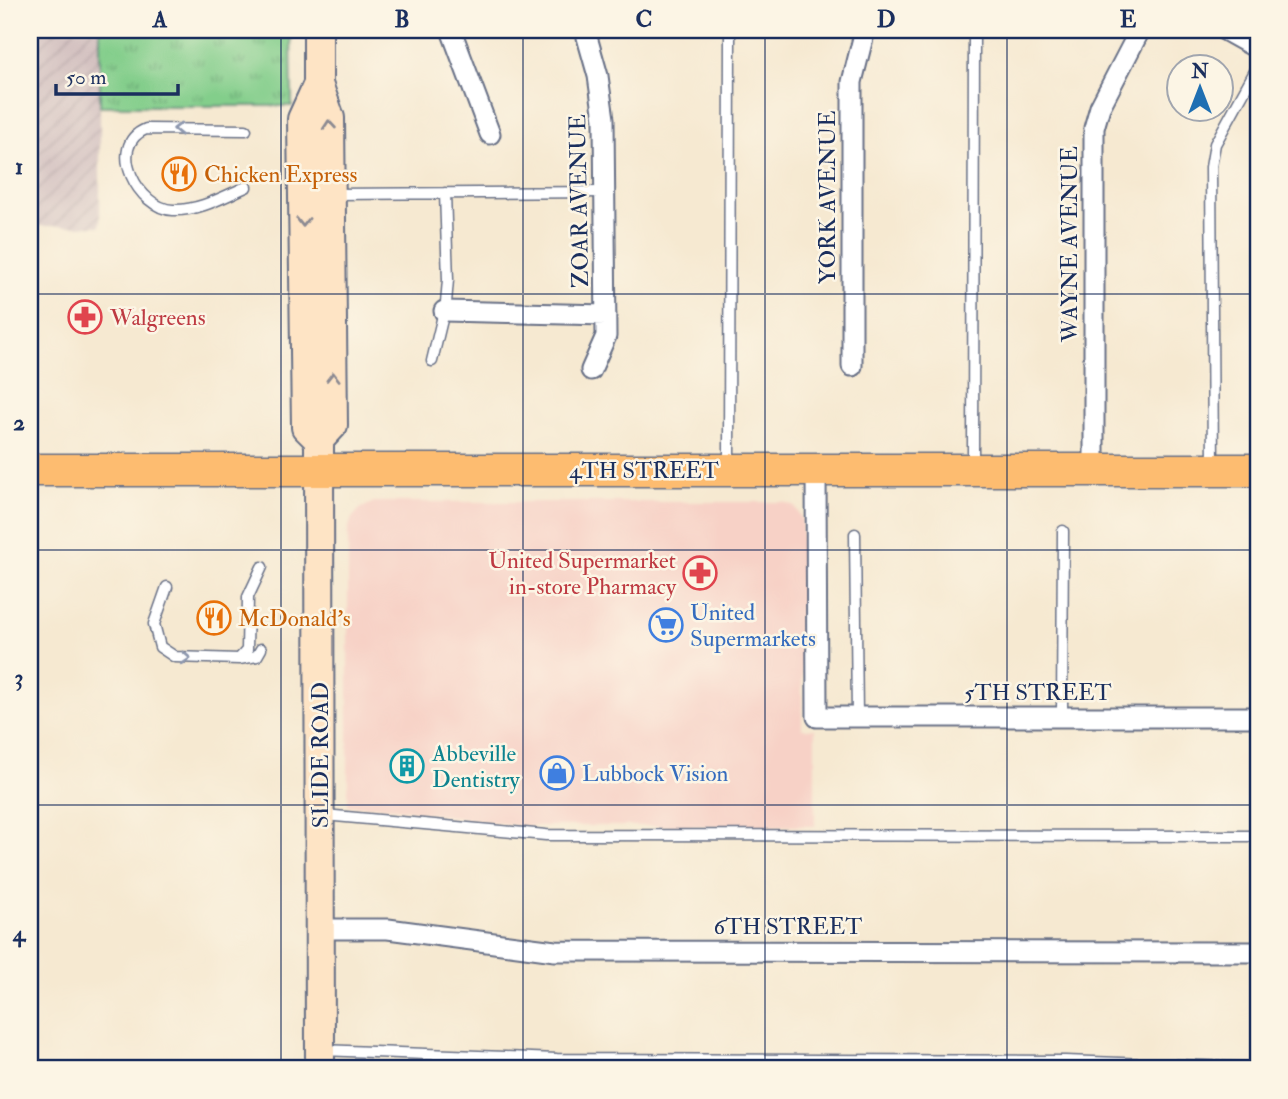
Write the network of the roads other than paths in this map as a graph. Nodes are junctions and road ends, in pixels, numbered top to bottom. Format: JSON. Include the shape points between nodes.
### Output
{"nodes":[{"id":1,"x":318,"y":30,"type":"edge"},
{"id":2,"x":451,"y":30,"type":"edge"},
{"id":3,"x":585,"y":30,"type":"edge"},
{"id":4,"x":730,"y":30,"type":"edge"},
{"id":5,"x":865,"y":30,"type":"edge"},
{"id":6,"x":974,"y":30,"type":"edge"},
{"id":7,"x":1140,"y":30,"type":"edge"},
{"id":8,"x":1224,"y":30,"type":"edge"},
{"id":9,"x":1258,"y":49,"type":"edge"},
{"id":10,"x":1258,"y":66,"type":"edge"},
{"id":11,"x":318,"y":84,"type":"junction"},
{"id":12,"x":246,"y":130,"type":"dead end"},
{"id":13,"x":490,"y":134,"type":"dead end"},
{"id":14,"x":246,"y":187,"type":"dead end"},
{"id":15,"x":605,"y":192,"type":"junction"},
{"id":16,"x":445,"y":193,"type":"junction"},
{"id":17,"x":332,"y":194,"type":"junction"},
{"id":18,"x":444,"y":311,"type":"junction"},
{"id":19,"x":606,"y":314,"type":"junction"},
{"id":20,"x":432,"y":361,"type":"dead end"},
{"id":21,"x":852,"y":366,"type":"dead end"},
{"id":22,"x":591,"y":370,"type":"dead end"},
{"id":23,"x":319,"y":455,"type":"junction"},
{"id":24,"x":1094,"y":469,"type":"junction"},
{"id":25,"x":30,"y":470,"type":"edge"},
{"id":26,"x":729,"y":470,"type":"junction"},
{"id":27,"x":816,"y":470,"type":"junction"},
{"id":28,"x":972,"y":470,"type":"junction"},
{"id":29,"x":1213,"y":470,"type":"junction"},
{"id":30,"x":1258,"y":470,"type":"edge"},
{"id":31,"x":1063,"y":531,"type":"dead end"},
{"id":32,"x":855,"y":534,"type":"dead end"},
{"id":33,"x":261,"y":567,"type":"dead end"},
{"id":34,"x":167,"y":587,"type":"dead end"},
{"id":35,"x":261,"y":649,"type":"dead end"},
{"id":36,"x":239,"y":659,"type":"junction"},
{"id":37,"x":858,"y":717,"type":"junction"},
{"id":38,"x":1062,"y":717,"type":"junction"},
{"id":39,"x":1258,"y":717,"type":"edge"},
{"id":40,"x":320,"y":814,"type":"junction"},
{"id":41,"x":1258,"y":836,"type":"edge"},
{"id":42,"x":320,"y":929,"type":"junction"},
{"id":43,"x":1258,"y":953,"type":"edge"},
{"id":44,"x":320,"y":1059,"type":"edge"},
{"id":45,"x":1258,"y":1068,"type":"edge"}],
"edges":[{"from":1,"to":11,"type":"main road","name":"SLIDE ROAD"},
{"from":2,"to":13,"type":"street"},
{"from":3,"to":15,"type":"street","name":"ZOAR AVENUE","via":[[604,119]]},
{"from":4,"to":26,"type":"lane"},
{"from":5,"to":21,"type":"street","name":"YORK AVENUE","via":[[852,82]]},
{"from":6,"to":28,"type":"lane"},
{"from":7,"to":24,"type":"street","name":"WAYNE AVENUE","via":[[1094,128]]},
{"from":8,"to":9,"type":"street"},
{"from":10,"to":29,"type":"lane","via":[[1215,144],[1211,167]]},
{"from":17,"to":11,"type":"main road","name":"SLIDE ROAD","one_way":true,"via":[[330,118]]},
{"from":11,"to":23,"type":"main road","name":"SLIDE ROAD","one_way":true,"via":[[302,119],[302,132],[306,427]]},
{"from":12,"to":14,"type":"lane","one_way":true,"via":[[146,129],[133,134],[127,144],[129,174],[153,204],[170,211],[194,209]]},
{"from":15,"to":16,"type":"lane"},
{"from":15,"to":19,"type":"street","name":"ZOAR AVENUE"},
{"from":16,"to":17,"type":"lane"},
{"from":16,"to":18,"type":"lane","via":[[448,280]]},
{"from":23,"to":17,"type":"main road","name":"SLIDE ROAD","one_way":true,"via":[[333,425]]},
{"from":18,"to":19,"type":"street"},
{"from":18,"to":20,"type":"lane"},
{"from":19,"to":22,"type":"street","name":"ZOAR AVENUE","via":[[606,336]]},
{"from":23,"to":25,"type":"main road","name":"4TH STREET"},
{"from":23,"to":26,"type":"main road","name":"4TH STREET"},
{"from":23,"to":40,"type":"main road","name":"SLIDE ROAD"},
{"from":24,"to":28,"type":"main road","name":"4TH STREET"},
{"from":24,"to":29,"type":"main road","name":"4TH STREET"},
{"from":26,"to":27,"type":"main road","name":"4TH STREET"},
{"from":27,"to":28,"type":"main road","name":"4TH STREET"},
{"from":27,"to":37,"type":"street","name":"5TH STREET","via":[[817,717]]},
{"from":29,"to":30,"type":"main road","name":"4TH STREET"},
{"from":31,"to":38,"type":"lane"},
{"from":32,"to":37,"type":"lane"},
{"from":33,"to":36,"type":"lane","via":[[248,597],[247,650]]},
{"from":34,"to":36,"type":"lane","one_way":true,"via":[[155,624],[160,647],[175,657]]},
{"from":35,"to":36,"type":"lane","via":[[257,656]]},
{"from":37,"to":38,"type":"street","name":"5TH STREET"},
{"from":38,"to":39,"type":"street","name":"5TH STREET"},
{"from":40,"to":41,"type":"lane","via":[[546,835]]},
{"from":40,"to":42,"type":"main road","name":"SLIDE ROAD"},
{"from":42,"to":43,"type":"street","name":"6TH STREET","via":[[388,929],[555,951]]},
{"from":42,"to":44,"type":"main road","name":"SLIDE ROAD"},
{"from":44,"to":45,"type":"lane","via":[[1065,1061]]}]}
